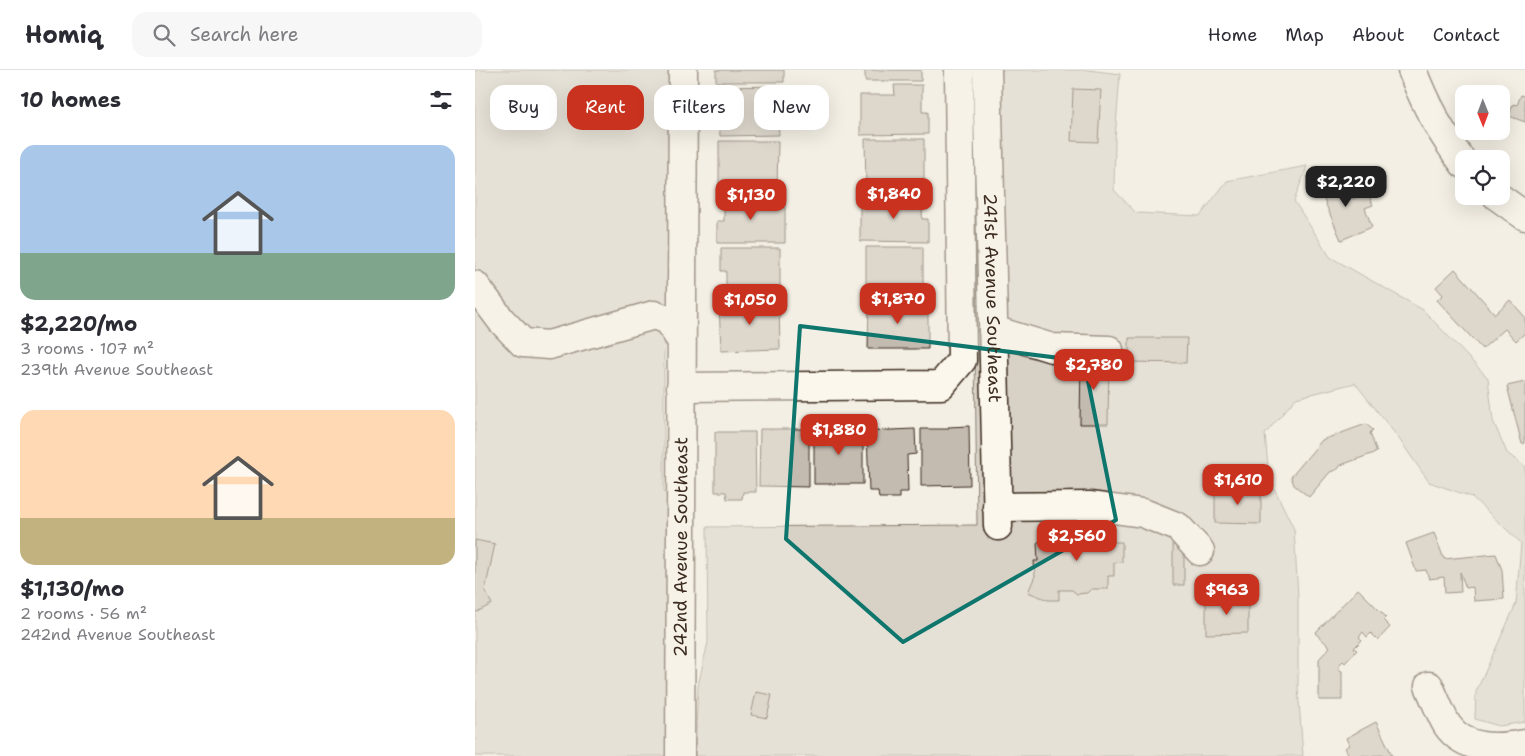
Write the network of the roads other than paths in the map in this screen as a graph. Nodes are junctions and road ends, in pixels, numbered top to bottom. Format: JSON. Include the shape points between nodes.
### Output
{"nodes":[{"id":1,"x":683,"y":70,"type":"edge"},
{"id":2,"x":959,"y":70,"type":"edge"},
{"id":3,"x":987,"y":70,"type":"edge"},
{"id":4,"x":1412,"y":70,"type":"edge"},
{"id":5,"x":1455,"y":152,"type":"edge"},
{"id":6,"x":1510,"y":205,"type":"edge"},
{"id":7,"x":1525,"y":216,"type":"edge"},
{"id":8,"x":475,"y":285,"type":"edge"},
{"id":9,"x":993,"y":330,"type":"junction"},
{"id":10,"x":681,"y":340,"type":"junction"},
{"id":11,"x":1109,"y":350,"type":"dead end"},
{"id":12,"x":681,"y":387,"type":"junction"},
{"id":13,"x":1200,"y":551,"type":"dead end"},
{"id":14,"x":1429,"y":686,"type":"dead end"},
{"id":15,"x":1525,"y":744,"type":"edge"},
{"id":16,"x":680,"y":756,"type":"edge"}],
"edges":[{"from":1,"to":10,"type":"street","name":"242nd Avenue Southeast"},
{"from":2,"to":12,"type":"street","via":[[962,360],[941,385]]},
{"from":3,"to":9,"type":"street","name":"241st Avenue Southeast"},
{"from":4,"to":5,"type":"street","via":[[1424,102]]},
{"from":6,"to":7,"type":"street"},
{"from":8,"to":10,"type":"street","via":[[523,343],[549,345],[654,315],[667,320]]},
{"from":9,"to":11,"type":"street","via":[[1052,348]]},
{"from":9,"to":13,"type":"street","name":"241st Avenue Southeast","via":[[997,517],[1091,506],[1143,514],[1178,527]]},
{"from":10,"to":12,"type":"street","name":"242nd Avenue Southeast"},
{"from":12,"to":16,"type":"street","name":"242nd Avenue Southeast"},
{"from":14,"to":15,"type":"street","via":[[1447,724],[1463,741],[1497,748]]}]}
